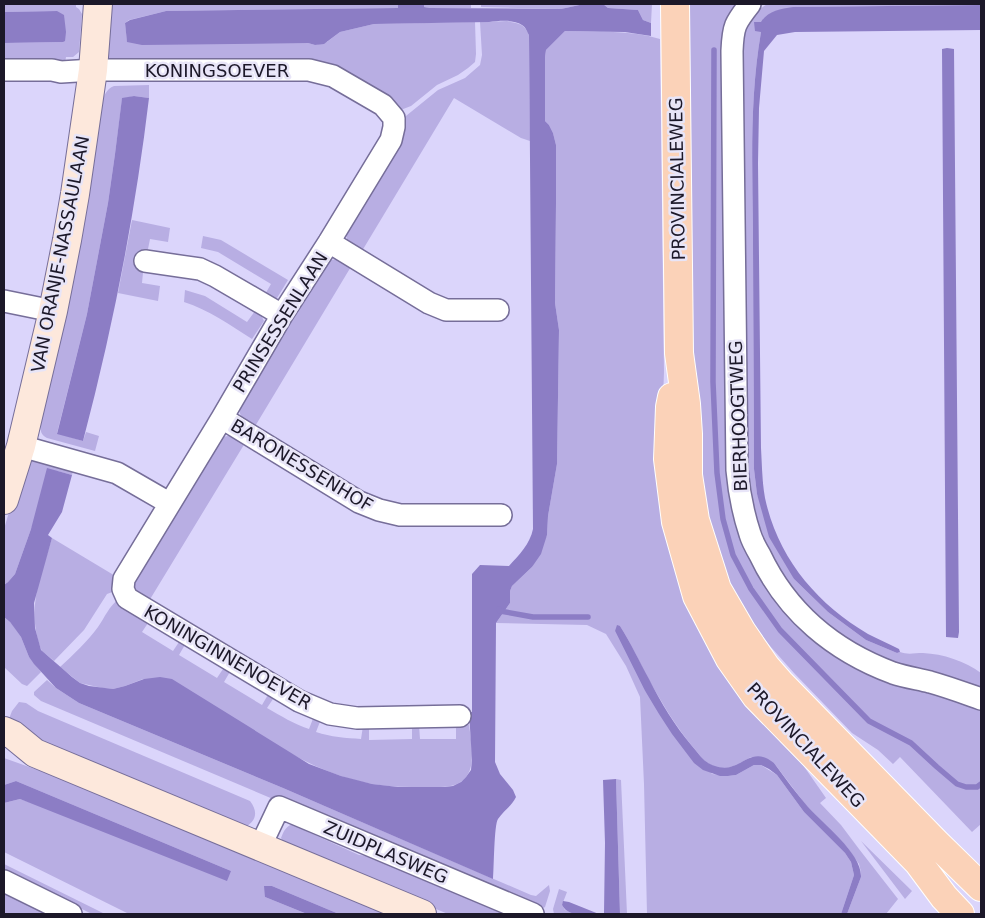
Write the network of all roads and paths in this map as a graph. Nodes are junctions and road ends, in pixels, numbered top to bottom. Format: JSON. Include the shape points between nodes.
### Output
{"nodes":[{"id":1,"x":98,"y":4,"type":"edge"},
{"id":2,"x":675,"y":4,"type":"edge"},
{"id":3,"x":750,"y":4,"type":"edge"},
{"id":4,"x":4,"y":70,"type":"edge"},
{"id":5,"x":93,"y":70,"type":"junction"},
{"id":6,"x":391,"y":140,"type":"joint"},
{"id":7,"x":329,"y":242,"type":"junction"},
{"id":8,"x":145,"y":261,"type":"dead end"},
{"id":9,"x":4,"y":301,"type":"edge"},
{"id":10,"x":498,"y":310,"type":"dead end"},
{"id":11,"x":53,"y":311,"type":"junction"},
{"id":12,"x":282,"y":315,"type":"junction"},
{"id":13,"x":679,"y":354,"type":"junction"},
{"id":14,"x":222,"y":418,"type":"junction"},
{"id":15,"x":21,"y":446,"type":"junction"},
{"id":16,"x":4,"y":500,"type":"edge"},
{"id":17,"x":169,"y":503,"type":"junction"},
{"id":18,"x":501,"y":515,"type":"dead end"},
{"id":19,"x":123,"y":589,"type":"joint"},
{"id":20,"x":981,"y":699,"type":"edge"},
{"id":21,"x":460,"y":716,"type":"dead end"},
{"id":22,"x":4,"y":731,"type":"edge"},
{"id":23,"x":4,"y":750,"type":"edge"},
{"id":24,"x":36,"y":753,"type":"junction"},
{"id":25,"x":936,"y":843,"type":"junction"},
{"id":26,"x":260,"y":846,"type":"junction"},
{"id":27,"x":918,"y":862,"type":"junction"},
{"id":28,"x":981,"y":871,"type":"edge"},
{"id":29,"x":4,"y":881,"type":"edge"},
{"id":30,"x":981,"y":887,"type":"edge"},
{"id":31,"x":71,"y":914,"type":"edge"},
{"id":32,"x":422,"y":914,"type":"edge"},
{"id":33,"x":532,"y":914,"type":"edge"},
{"id":34,"x":960,"y":914,"type":"edge"},
{"id":35,"x":975,"y":914,"type":"edge"}],
"edges":[{"from":1,"to":5,"type":"street","name":"VAN ORANJE-NASSAULAAN"},
{"from":2,"to":13,"type":"main road","name":"PROVINCIALEWEG"},
{"from":3,"to":20,"type":"street","name":"BIERHOOGTWEG","via":[[733,33],[732,51],[737,470],[751,536],[778,588],[798,612],[839,646],[895,674]]},
{"from":4,"to":5,"type":"street","name":"KONINGSOEVER"},
{"from":5,"to":6,"type":"street","name":"KONINGSOEVER","via":[[309,70],[333,76],[384,106],[394,118]]},
{"from":5,"to":11,"type":"street","name":"VAN ORANJE-NASSAULAAN","via":[[75,194]]},
{"from":6,"to":7,"type":"street","name":"PRINSESSENLAAN"},
{"from":7,"to":10,"type":"street","via":[[446,310]]},
{"from":7,"to":12,"type":"street","name":"PRINSESSENLAAN"},
{"from":8,"to":12,"type":"street","via":[[200,269]]},
{"from":9,"to":11,"type":"street"},
{"from":11,"to":15,"type":"street","name":"VAN ORANJE-NASSAULAAN"},
{"from":12,"to":14,"type":"street","name":"PRINSESSENLAAN"},
{"from":13,"to":25,"type":"main road","name":"PROVINCIALEWEG","via":[[688,427],[688,475],[695,520],[718,589],[766,668]]},
{"from":13,"to":27,"type":"main road","name":"PROVINCIALEWEG","via":[[670,407],[668,459],[676,522],[697,596],[730,659],[756,696]]},
{"from":14,"to":17,"type":"street","name":"PRINSESSENLAAN"},
{"from":14,"to":18,"type":"street","name":"BARONESSENHOF","via":[[359,502],[379,510],[400,515]]},
{"from":15,"to":16,"type":"street","name":"VAN ORANJE-NASSAULAAN"},
{"from":15,"to":17,"type":"street","via":[[117,473]]},
{"from":17,"to":19,"type":"street","name":"PRINSESSENLAAN","via":[[125,577]]},
{"from":19,"to":21,"type":"street","name":"KONINGINNENOEVER","via":[[128,598],[299,701],[330,714],[357,718]]},
{"from":22,"to":24,"type":"street"},
{"from":23,"to":24,"type":"street"},
{"from":24,"to":26,"type":"street"},
{"from":25,"to":28,"type":"main road","name":"PROVINCIALEWEG","via":[[963,855]]},
{"from":25,"to":30,"type":"main road","name":"PROVINCIALEWEG"},
{"from":26,"to":32,"type":"street"},
{"from":26,"to":33,"type":"street","name":"ZUIDPLASWEG","via":[[279,807]]},
{"from":27,"to":34,"type":"main road","name":"PROVINCIALEWEG"},
{"from":27,"to":35,"type":"main road","name":"PROVINCIALEWEG","via":[[952,889]]},
{"from":29,"to":31,"type":"street"}]}
